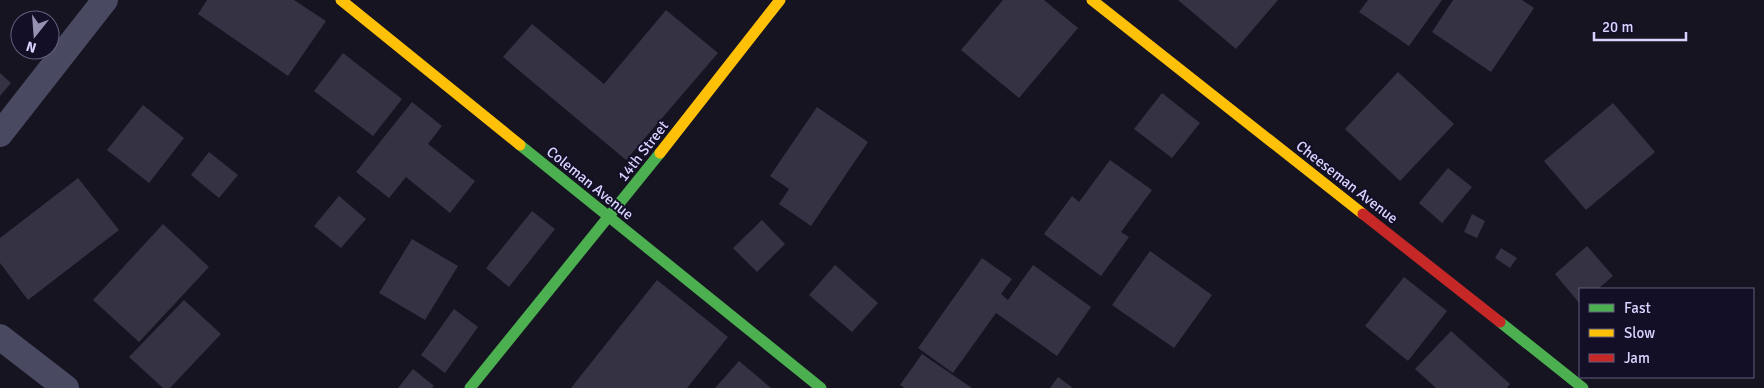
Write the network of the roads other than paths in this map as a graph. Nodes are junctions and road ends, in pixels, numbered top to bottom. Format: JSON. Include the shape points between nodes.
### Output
{"nodes":[{"id":1,"x":105,"y":0,"type":"edge"},
{"id":2,"x":341,"y":0,"type":"edge"},
{"id":3,"x":780,"y":0,"type":"edge"},
{"id":4,"x":1092,"y":0,"type":"edge"},
{"id":5,"x":0,"y":134,"type":"edge"},
{"id":6,"x":610,"y":218,"type":"junction"},
{"id":7,"x":0,"y":337,"type":"edge"},
{"id":8,"x":66,"y":388,"type":"edge"},
{"id":9,"x":470,"y":388,"type":"edge"},
{"id":10,"x":821,"y":388,"type":"edge"},
{"id":11,"x":1583,"y":388,"type":"edge"}],
"edges":[{"from":1,"to":5,"type":"street"},
{"from":2,"to":6,"type":"street","name":"Coleman Avenue"},
{"from":3,"to":6,"type":"street","name":"14th Street"},
{"from":4,"to":11,"type":"street","name":"Cheeseman Avenue"},
{"from":6,"to":9,"type":"street","name":"14th Street"},
{"from":6,"to":10,"type":"street","name":"Coleman Avenue"},
{"from":7,"to":8,"type":"street"}]}
